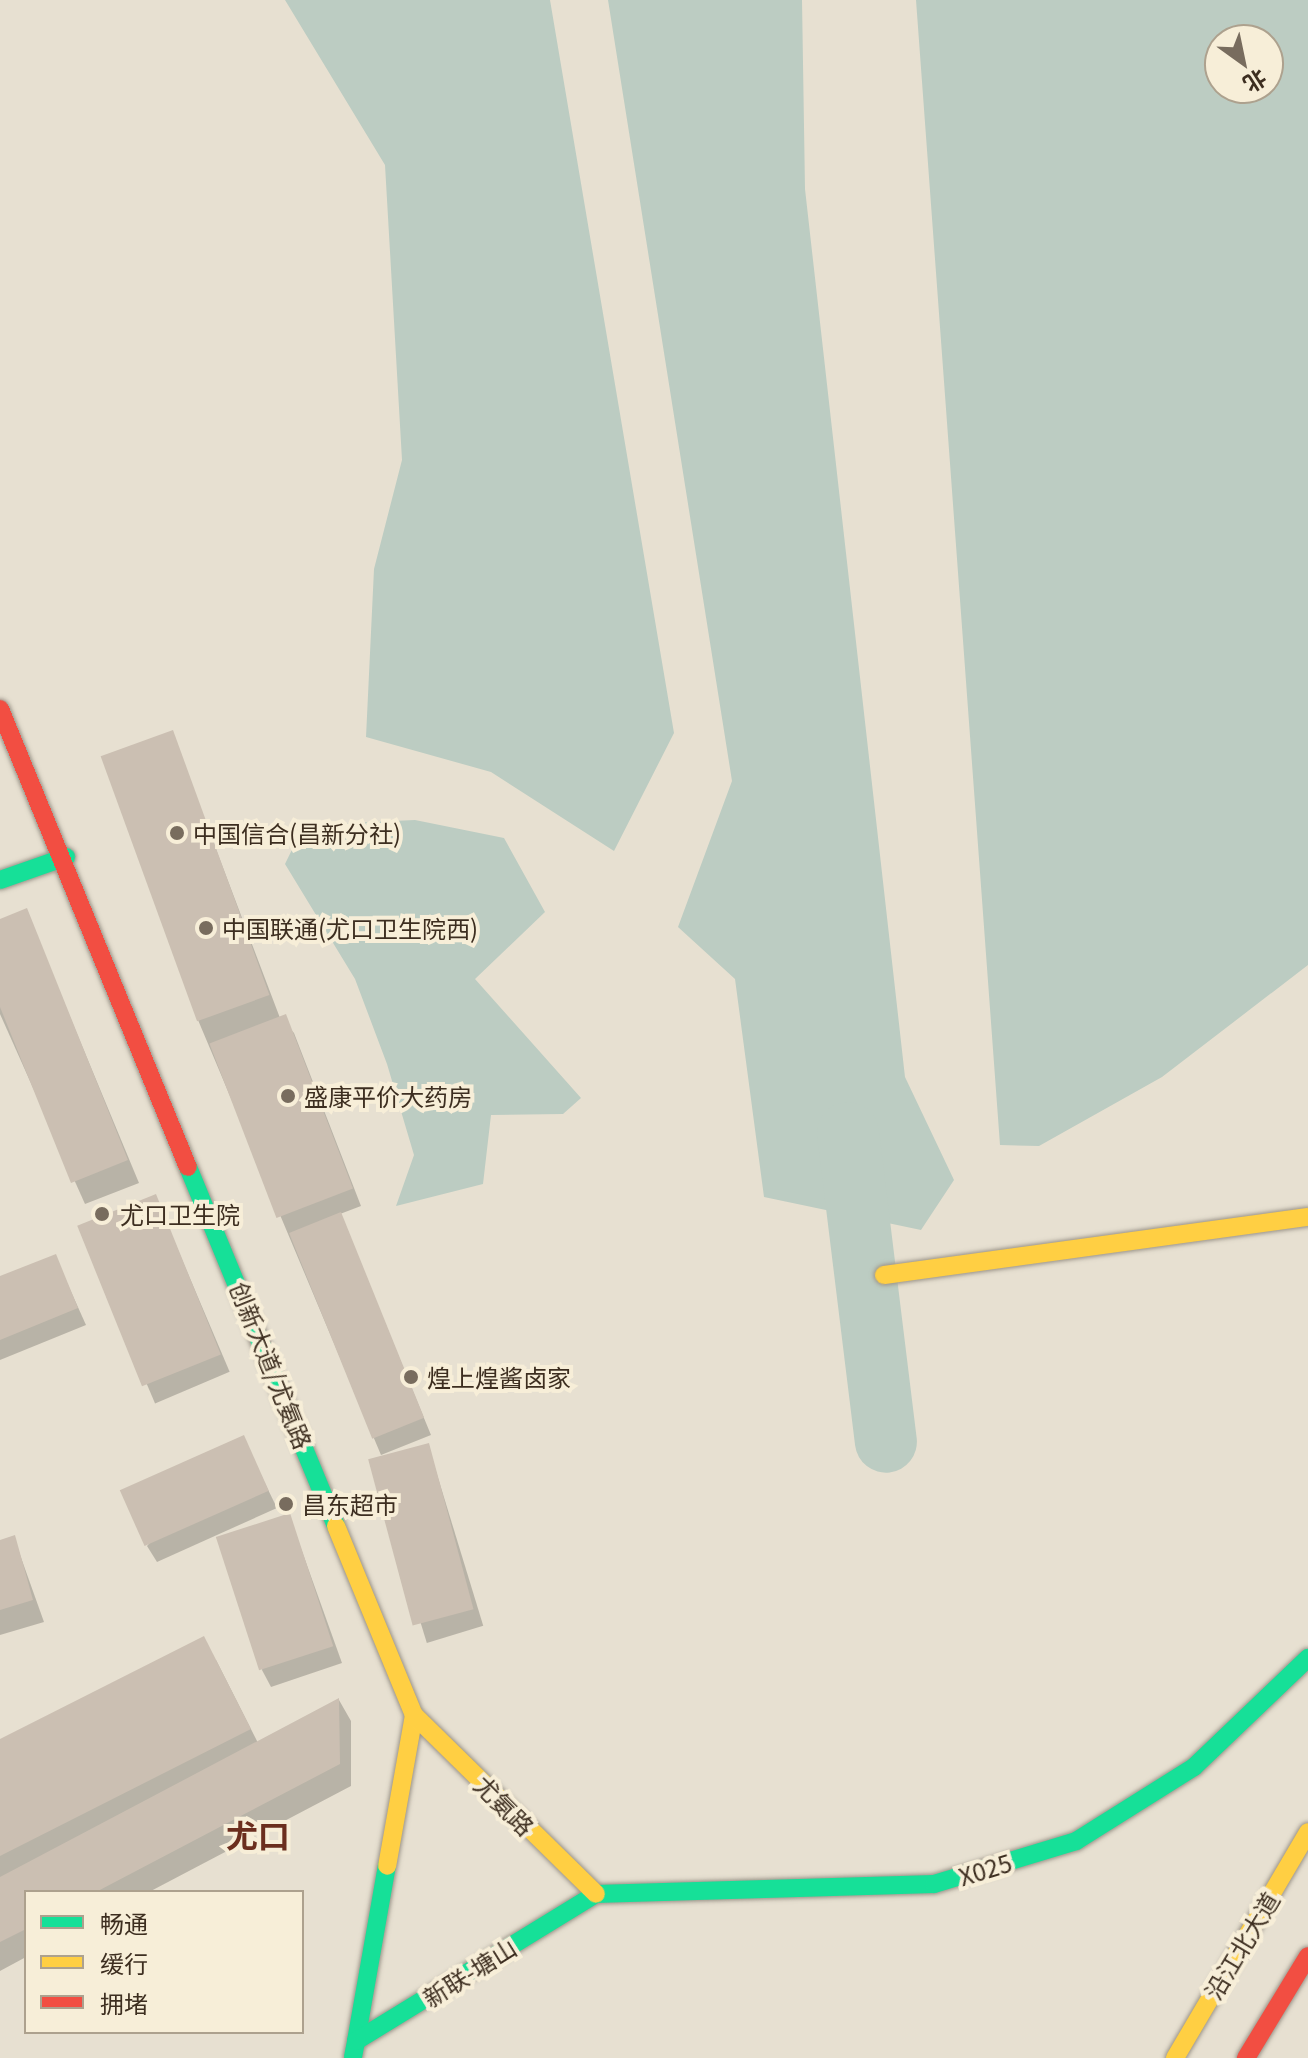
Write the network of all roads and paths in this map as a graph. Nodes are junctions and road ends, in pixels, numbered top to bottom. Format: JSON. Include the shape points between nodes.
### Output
{"nodes":[{"id":1,"x":0,"y":709,"type":"edge"},
{"id":2,"x":66,"y":857,"type":"junction"},
{"id":3,"x":0,"y":880,"type":"edge"},
{"id":4,"x":1308,"y":1217,"type":"edge"},
{"id":5,"x":884,"y":1275,"type":"dead end"},
{"id":6,"x":1308,"y":1658,"type":"edge"},
{"id":7,"x":414,"y":1715,"type":"junction"},
{"id":8,"x":1308,"y":1832,"type":"edge"},
{"id":9,"x":596,"y":1894,"type":"junction"},
{"id":10,"x":1308,"y":1956,"type":"edge"},
{"id":11,"x":355,"y":2050,"type":"edge"},
{"id":12,"x":1175,"y":2058,"type":"edge"},
{"id":13,"x":1246,"y":2058,"type":"edge"}],
"edges":[{"from":1,"to":2,"type":"main road","name":"创新大道/尤氨路"},
{"from":2,"to":3,"type":"main road"},
{"from":2,"to":7,"type":"main road","name":"创新大道/尤氨路"},
{"from":4,"to":5,"type":"main road"},
{"from":6,"to":9,"type":"main road","name":"X025","via":[[1194,1767],[1076,1841],[934,1884]]},
{"from":7,"to":9,"type":"main road","name":"尤氨路"},
{"from":7,"to":11,"type":"main road"},
{"from":8,"to":12,"type":"main road","name":"沿江北大道"},
{"from":9,"to":11,"type":"main road","name":"新联-塘山"},
{"from":10,"to":13,"type":"main road"}]}
